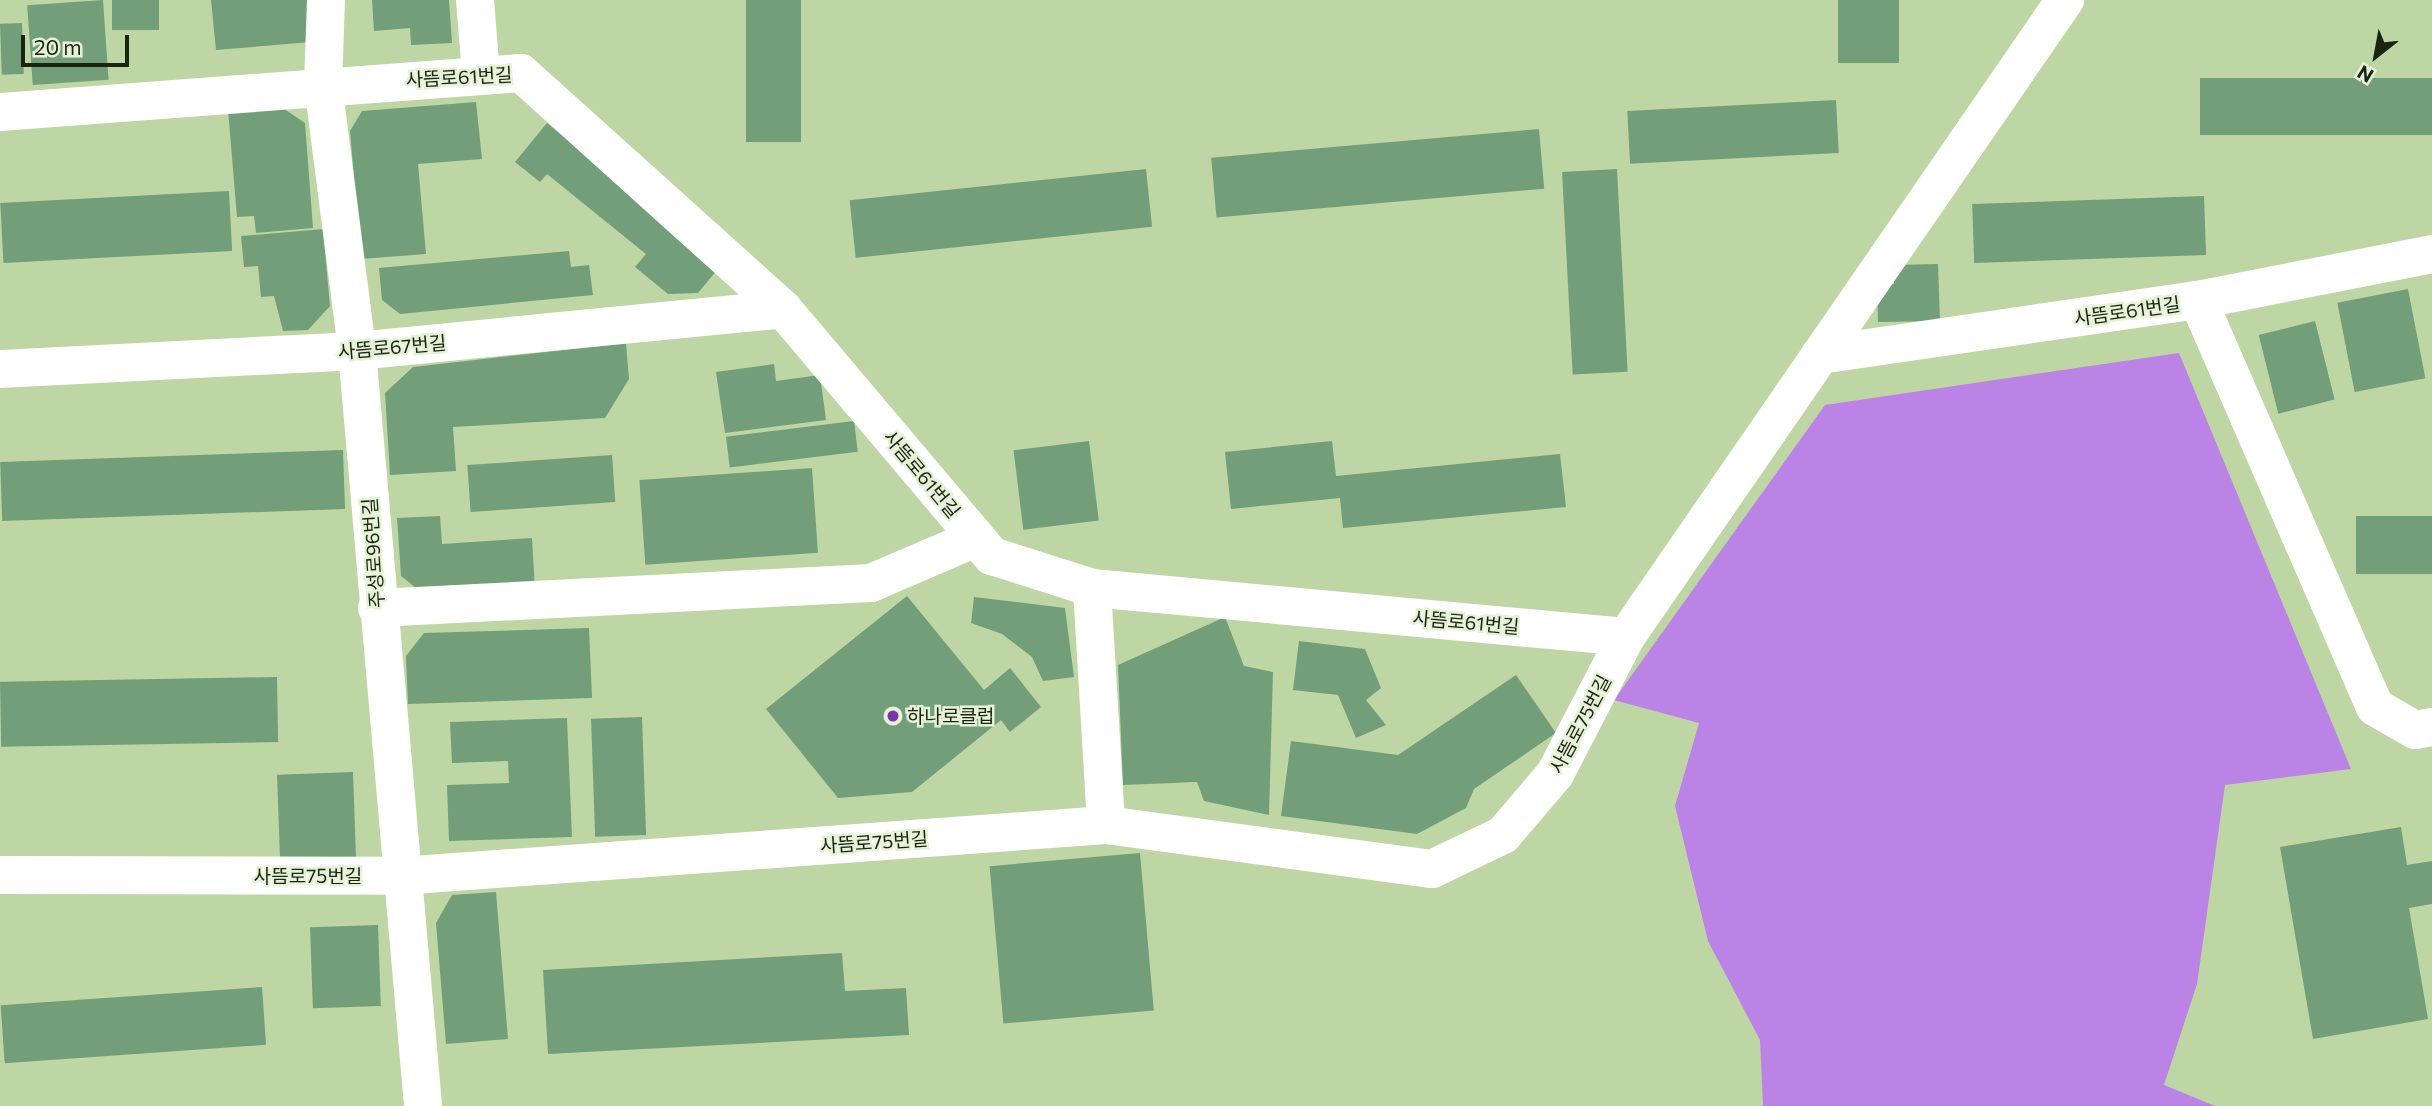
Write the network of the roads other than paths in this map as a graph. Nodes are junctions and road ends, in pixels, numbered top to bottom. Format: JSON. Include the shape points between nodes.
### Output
{"nodes":[{"id":1,"x":326,"y":0,"type":"edge"},
{"id":2,"x":475,"y":0,"type":"edge"},
{"id":3,"x":2065,"y":0,"type":"edge"},
{"id":4,"x":481,"y":75,"type":"junction"},
{"id":5,"x":323,"y":84,"type":"junction"},
{"id":6,"x":0,"y":112,"type":"edge"},
{"id":7,"x":2432,"y":254,"type":"edge"},
{"id":8,"x":2199,"y":300,"type":"junction"},
{"id":9,"x":783,"y":309,"type":"junction"},
{"id":10,"x":357,"y":351,"type":"junction"},
{"id":11,"x":1820,"y":355,"type":"junction"},
{"id":12,"x":0,"y":369,"type":"edge"},
{"id":13,"x":976,"y":538,"type":"junction"},
{"id":14,"x":1093,"y":588,"type":"junction"},
{"id":15,"x":377,"y":608,"type":"junction"},
{"id":16,"x":1626,"y":637,"type":"junction"},
{"id":17,"x":2432,"y":727,"type":"edge"},
{"id":18,"x":1106,"y":825,"type":"junction"},
{"id":19,"x":0,"y":875,"type":"edge"},
{"id":20,"x":400,"y":876,"type":"junction"},
{"id":21,"x":423,"y":1106,"type":"edge"}],
"edges":[{"from":1,"to":5,"type":"street","name":"주성로96번길"},
{"from":2,"to":4,"type":"street"},
{"from":3,"to":11,"type":"street"},
{"from":4,"to":5,"type":"street","name":"사뜸로61번길"},
{"from":4,"to":9,"type":"street","name":"사뜸로61번길","via":[[522,73]]},
{"from":5,"to":6,"type":"street","name":"사뜸로61번길"},
{"from":5,"to":10,"type":"street","name":"주성로96번길"},
{"from":7,"to":8,"type":"street","name":"사뜸로61번길"},
{"from":8,"to":11,"type":"street","name":"사뜸로61번길"},
{"from":8,"to":17,"type":"street","via":[[2375,708],[2415,730]]},
{"from":9,"to":10,"type":"street","name":"사뜸로67번길"},
{"from":9,"to":13,"type":"street","name":"사뜸로61번길"},
{"from":10,"to":12,"type":"street","name":"사뜸로67번길"},
{"from":10,"to":15,"type":"street","name":"주성로96번길"},
{"from":11,"to":16,"type":"street"},
{"from":13,"to":14,"type":"street","name":"사뜸로61번길","via":[[992,556]]},
{"from":13,"to":15,"type":"street","via":[[871,583]]},
{"from":14,"to":16,"type":"street","name":"사뜸로61번길"},
{"from":14,"to":18,"type":"street"},
{"from":15,"to":20,"type":"street","name":"주성로96번길"},
{"from":16,"to":18,"type":"street","name":"사뜸로75번길","via":[[1555,774],[1503,835],[1432,869]]},
{"from":18,"to":20,"type":"street","name":"사뜸로75번길"},
{"from":19,"to":20,"type":"street","name":"사뜸로75번길"},
{"from":20,"to":21,"type":"street","name":"주성로96번길"}]}
